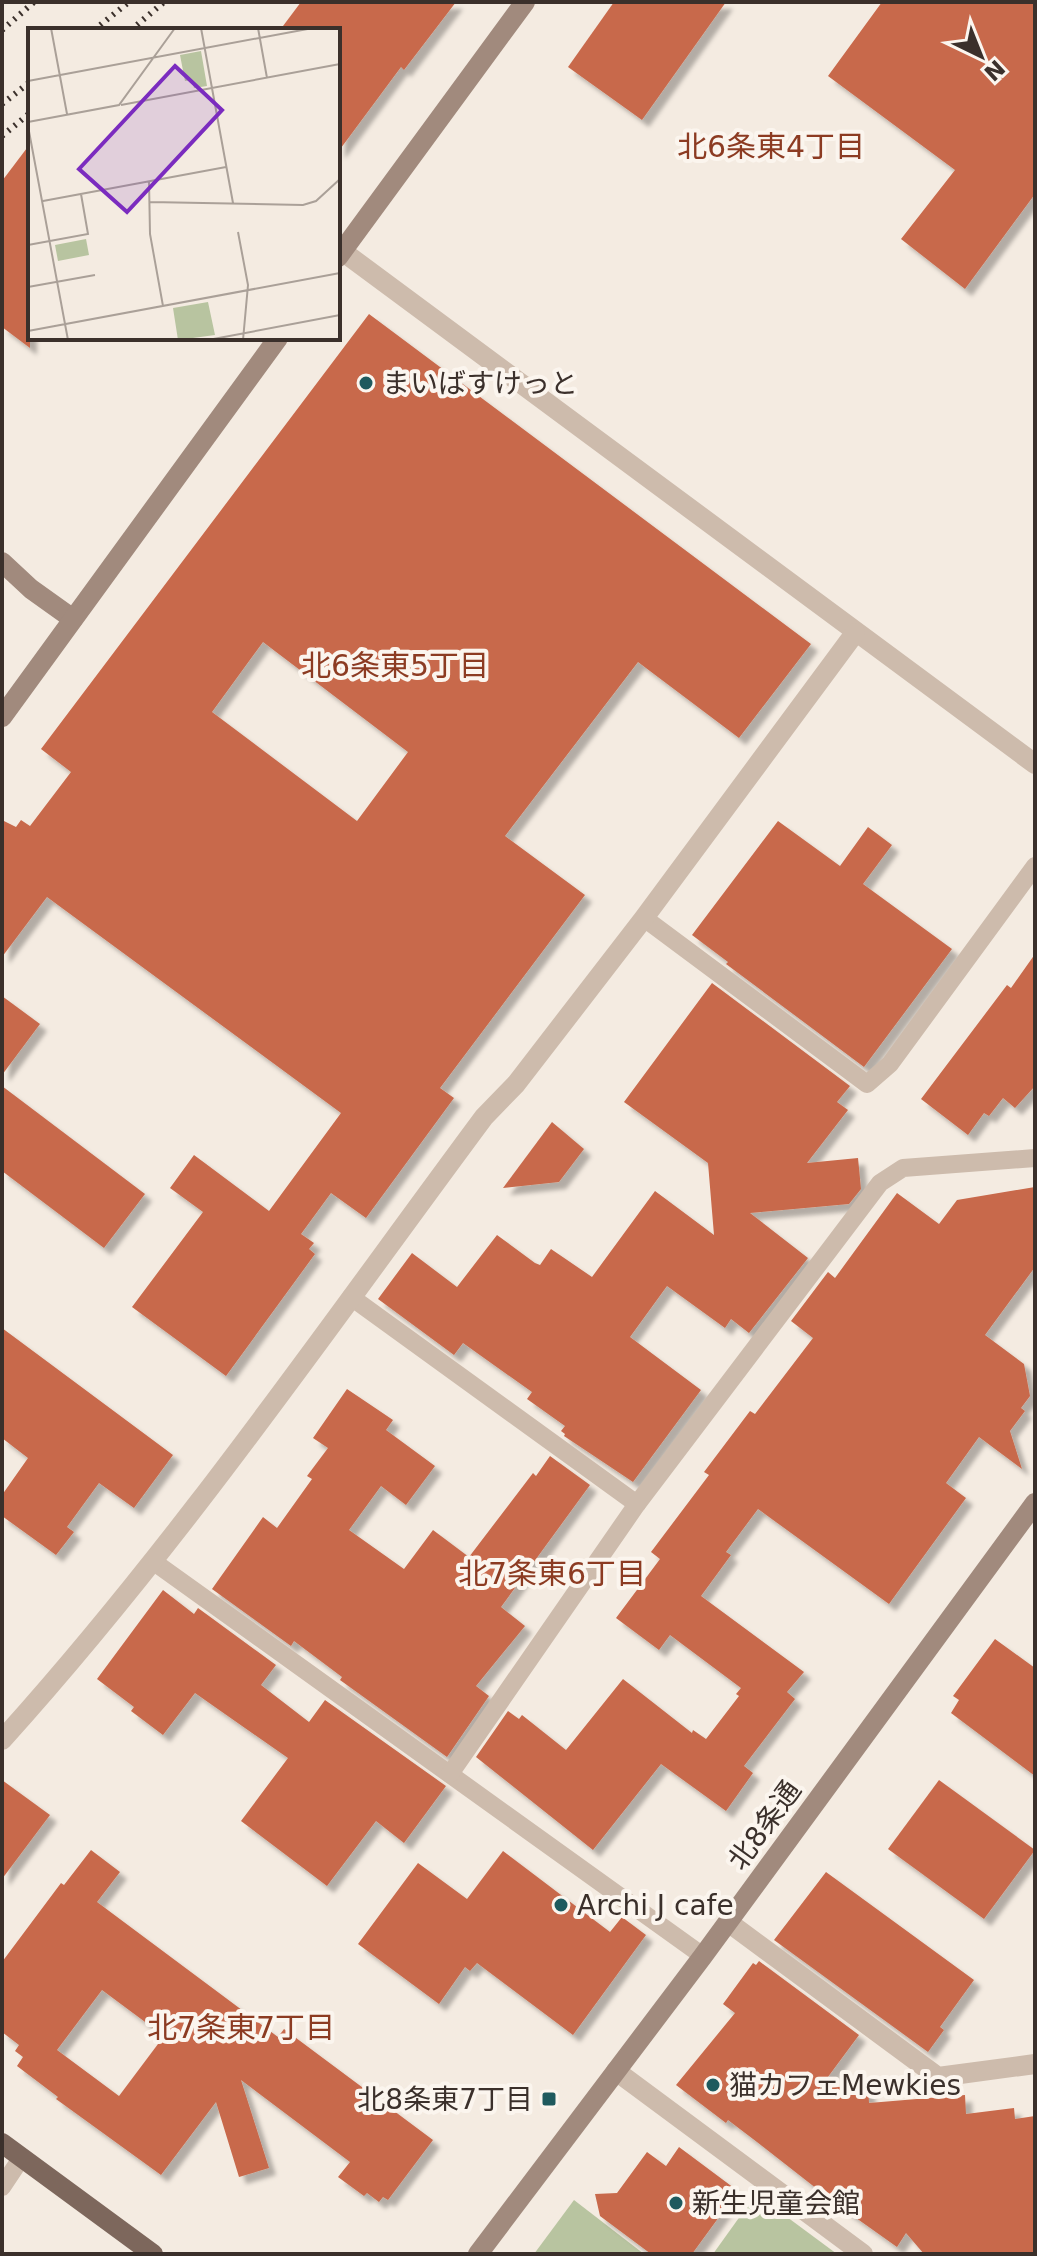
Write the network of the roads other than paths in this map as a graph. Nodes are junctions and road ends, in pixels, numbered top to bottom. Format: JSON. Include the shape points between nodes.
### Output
{"nodes":[{"id":1,"x":525,"y":2,"type":"edge"},
{"id":2,"x":340,"y":254,"type":"edge"},
{"id":3,"x":277,"y":340,"type":"edge"},
{"id":4,"x":2,"y":562,"type":"edge"},
{"id":5,"x":73,"y":619,"type":"junction"},
{"id":6,"x":855,"y":633,"type":"junction"},
{"id":7,"x":2,"y":717,"type":"edge"},
{"id":8,"x":1035,"y":764,"type":"edge"},
{"id":9,"x":1035,"y":866,"type":"edge"},
{"id":10,"x":644,"y":918,"type":"junction"},
{"id":11,"x":1035,"y":1158,"type":"edge"},
{"id":12,"x":351,"y":1297,"type":"junction"},
{"id":13,"x":1035,"y":1503,"type":"edge"},
{"id":14,"x":637,"y":1504,"type":"junction"},
{"id":15,"x":154,"y":1562,"type":"junction"},
{"id":16,"x":2,"y":1740,"type":"edge"},
{"id":17,"x":450,"y":1774,"type":"junction"},
{"id":18,"x":728,"y":1922,"type":"junction"},
{"id":19,"x":703,"y":1956,"type":"junction"},
{"id":20,"x":1035,"y":2064,"type":"edge"},
{"id":21,"x":616,"y":2071,"type":"junction"},
{"id":22,"x":2,"y":2143,"type":"edge"},
{"id":23,"x":22,"y":2157,"type":"junction"},
{"id":24,"x":2,"y":2187,"type":"edge"},
{"id":25,"x":153,"y":2254,"type":"edge"},
{"id":26,"x":478,"y":2254,"type":"edge"},
{"id":27,"x":863,"y":2254,"type":"edge"}],
"edges":[{"from":1,"to":2,"type":"street"},
{"from":2,"to":6,"type":"street"},
{"from":3,"to":5,"type":"street"},
{"from":4,"to":5,"type":"street"},
{"from":5,"to":7,"type":"street"},
{"from":6,"to":8,"type":"street"},
{"from":6,"to":10,"type":"street"},
{"from":9,"to":10,"type":"lane","via":[[890,1064],[867,1084]]},
{"from":10,"to":12,"type":"street","via":[[516,1084],[484,1117]]},
{"from":11,"to":14,"type":"lane","via":[[903,1168],[880,1183]]},
{"from":12,"to":14,"type":"lane"},
{"from":12,"to":15,"type":"street"},
{"from":13,"to":18,"type":"street","name":"北8条通"},
{"from":14,"to":17,"type":"lane"},
{"from":15,"to":16,"type":"street"},
{"from":15,"to":17,"type":"lane"},
{"from":17,"to":19,"type":"lane"},
{"from":18,"to":19,"type":"street","name":"北8条通"},
{"from":18,"to":20,"type":"street","via":[[938,2077]]},
{"from":19,"to":21,"type":"street","name":"北8条通"},
{"from":21,"to":26,"type":"street","name":"北8条通"},
{"from":21,"to":27,"type":"street"},
{"from":22,"to":23,"type":"main road"},
{"from":23,"to":24,"type":"lane"},
{"from":23,"to":25,"type":"main road"}]}
